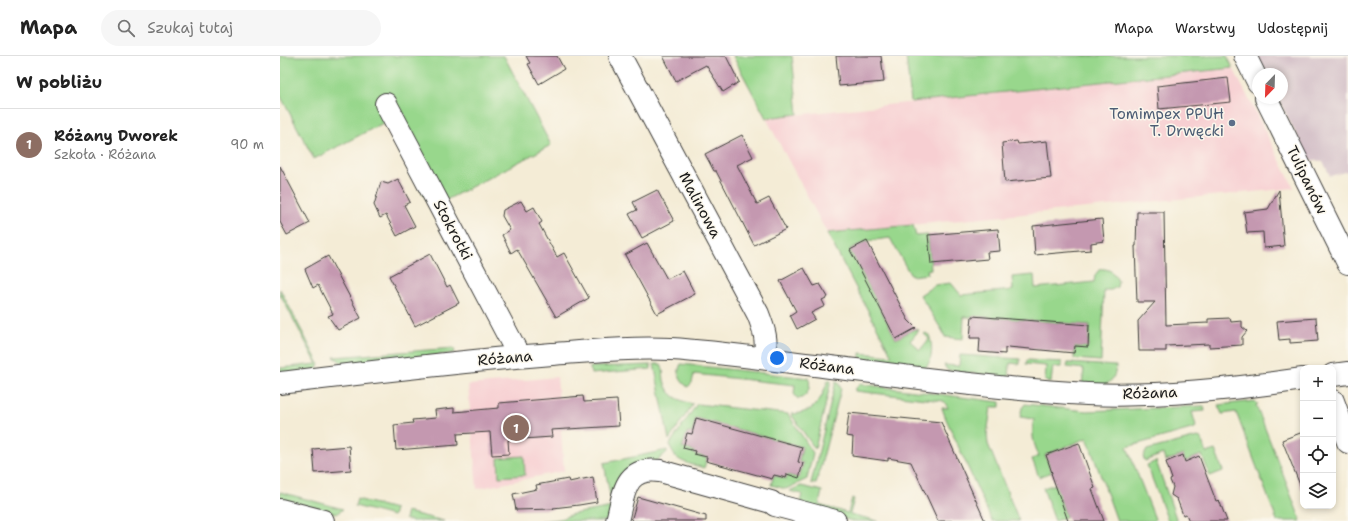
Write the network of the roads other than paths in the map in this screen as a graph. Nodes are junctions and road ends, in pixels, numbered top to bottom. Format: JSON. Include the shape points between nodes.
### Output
{"nodes":[{"id":1,"x":620,"y":56,"type":"edge"},
{"id":2,"x":1245,"y":56,"type":"edge"},
{"id":3,"x":1252,"y":70,"type":"edge"},
{"id":4,"x":386,"y":104,"type":"dead end"},
{"id":5,"x":1269,"y":104,"type":"edge"},
{"id":6,"x":1348,"y":263,"type":"edge"},
{"id":7,"x":519,"y":356,"type":"junction"},
{"id":8,"x":766,"y":358,"type":"junction"},
{"id":9,"x":1348,"y":373,"type":"edge"},
{"id":10,"x":1336,"y":375,"type":"edge"},
{"id":11,"x":1300,"y":379,"type":"edge"},
{"id":12,"x":280,"y":383,"type":"edge"},
{"id":13,"x":1336,"y":409,"type":"edge"},
{"id":14,"x":1348,"y":442,"type":"edge"},
{"id":15,"x":286,"y":514,"type":"edge"},
{"id":16,"x":324,"y":521,"type":"edge"},
{"id":17,"x":617,"y":521,"type":"edge"},
{"id":18,"x":834,"y":521,"type":"edge"}],
"edges":[{"from":1,"to":8,"type":"street","name":"Malinowa","via":[[758,314],[766,335]]},
{"from":2,"to":3,"type":"street"},
{"from":4,"to":7,"type":"street","name":"Stokrotki"},
{"from":5,"to":6,"type":"street","name":"Tulipanów"},
{"from":7,"to":8,"type":"street","name":"Różana","via":[[640,348]]},
{"from":7,"to":12,"type":"street","name":"Różana"},
{"from":8,"to":11,"type":"street","name":"Różana","via":[[945,381],[1088,394],[1210,391]]},
{"from":9,"to":10,"type":"street"},
{"from":13,"to":14,"type":"street"},
{"from":15,"to":16,"type":"street"},
{"from":17,"to":18,"type":"street","via":[[627,484],[632,476],[649,469]]}]}
